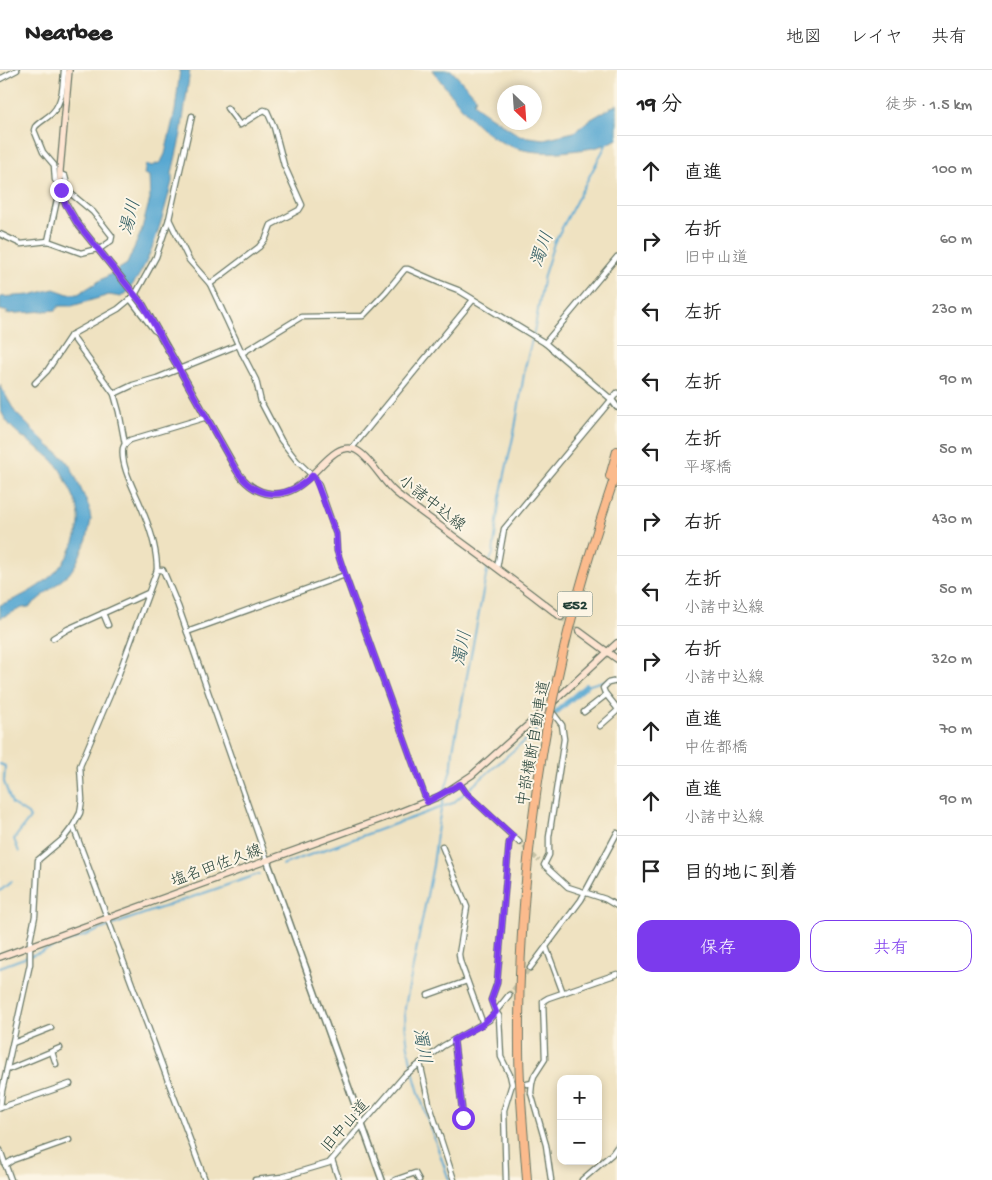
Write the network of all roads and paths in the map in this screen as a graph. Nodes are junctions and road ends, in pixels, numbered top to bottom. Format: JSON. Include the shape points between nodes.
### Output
{"nodes":[{"id":1,"x":17,"y":70,"type":"edge"},
{"id":2,"x":64,"y":70,"type":"edge"},
{"id":3,"x":69,"y":70,"type":"edge"},
{"id":4,"x":0,"y":79,"type":"edge"},
{"id":5,"x":227,"y":108,"type":"dead end"},
{"id":6,"x":192,"y":116,"type":"dead end"},
{"id":7,"x":60,"y":174,"type":"junction"},
{"id":8,"x":60,"y":183,"type":"junction"},
{"id":9,"x":62,"y":194,"type":"junction"},
{"id":10,"x":169,"y":219,"type":"junction"},
{"id":11,"x":0,"y":234,"type":"edge"},
{"id":12,"x":48,"y":241,"type":"junction"},
{"id":13,"x":98,"y":249,"type":"junction"},
{"id":14,"x":617,"y":257,"type":"edge"},
{"id":15,"x":210,"y":284,"type":"junction"},
{"id":16,"x":135,"y":294,"type":"junction"},
{"id":17,"x":130,"y":300,"type":"junction"},
{"id":18,"x":473,"y":300,"type":"junction"},
{"id":19,"x":160,"y":334,"type":"junction"},
{"id":20,"x":71,"y":335,"type":"junction"},
{"id":21,"x":545,"y":344,"type":"junction"},
{"id":22,"x":238,"y":345,"type":"junction"},
{"id":23,"x":242,"y":353,"type":"junction"},
{"id":24,"x":179,"y":368,"type":"junction"},
{"id":25,"x":35,"y":383,"type":"dead end"},
{"id":26,"x":617,"y":392,"type":"edge"},
{"id":27,"x":114,"y":394,"type":"junction"},
{"id":28,"x":611,"y":399,"type":"junction"},
{"id":29,"x":617,"y":405,"type":"edge"},
{"id":30,"x":207,"y":417,"type":"junction"},
{"id":31,"x":125,"y":444,"type":"junction"},
{"id":32,"x":351,"y":449,"type":"junction"},
{"id":33,"x":617,"y":451,"type":"edge"},
{"id":34,"x":617,"y":470,"type":"edge"},
{"id":35,"x":313,"y":475,"type":"junction"},
{"id":36,"x":617,"y":483,"type":"edge"},
{"id":37,"x":602,"y":515,"type":"junction"},
{"id":38,"x":597,"y":528,"type":"junction"},
{"id":39,"x":495,"y":567,"type":"junction"},
{"id":40,"x":158,"y":570,"type":"junction"},
{"id":41,"x":345,"y":575,"type":"junction"},
{"id":42,"x":148,"y":593,"type":"junction"},
{"id":43,"x":103,"y":613,"type":"junction"},
{"id":44,"x":562,"y":617,"type":"tunnel mouth"},
{"id":45,"x":108,"y":625,"type":"dead end"},
{"id":46,"x":579,"y":631,"type":"tunnel mouth"},
{"id":47,"x":187,"y":632,"type":"junction"},
{"id":48,"x":53,"y":638,"type":"dead end"},
{"id":49,"x":617,"y":643,"type":"edge"},
{"id":50,"x":607,"y":653,"type":"junction"},
{"id":51,"x":617,"y":659,"type":"edge"},
{"id":52,"x":617,"y":681,"type":"edge"},
{"id":53,"x":606,"y":695,"type":"junction"},
{"id":54,"x":548,"y":708,"type":"junction"},
{"id":55,"x":617,"y":710,"type":"edge"},
{"id":56,"x":584,"y":712,"type":"dead end"},
{"id":57,"x":600,"y":726,"type":"dead end"},
{"id":58,"x":460,"y":784,"type":"junction"},
{"id":59,"x":427,"y":802,"type":"junction"},
{"id":60,"x":73,"y":826,"type":"junction"},
{"id":61,"x":617,"y":833,"type":"edge"},
{"id":62,"x":513,"y":836,"type":"junction"},
{"id":63,"x":519,"y":842,"type":"tunnel mouth"},
{"id":64,"x":442,"y":846,"type":"dead end"},
{"id":65,"x":267,"y":860,"type":"junction"},
{"id":66,"x":539,"y":861,"type":"tunnel mouth"},
{"id":67,"x":544,"y":866,"type":"junction"},
{"id":68,"x":584,"y":894,"type":"junction"},
{"id":69,"x":617,"y":906,"type":"edge"},
{"id":70,"x":111,"y":923,"type":"junction"},
{"id":71,"x":546,"y":947,"type":"junction"},
{"id":72,"x":30,"y":952,"type":"junction"},
{"id":73,"x":0,"y":957,"type":"edge"},
{"id":74,"x":530,"y":968,"type":"tunnel mouth"},
{"id":75,"x":617,"y":974,"type":"edge"},
{"id":76,"x":468,"y":981,"type":"junction"},
{"id":77,"x":434,"y":992,"type":"junction"},
{"id":78,"x":563,"y":993,"type":"junction"},
{"id":79,"x":428,"y":995,"type":"dead end"},
{"id":80,"x":509,"y":995,"type":"tunnel mouth"},
{"id":81,"x":436,"y":998,"type":"dead end"},
{"id":82,"x":496,"y":1012,"type":"junction"},
{"id":83,"x":483,"y":1024,"type":"junction"},
{"id":84,"x":51,"y":1028,"type":"dead end"},
{"id":85,"x":46,"y":1030,"type":"junction"},
{"id":86,"x":48,"y":1036,"type":"dead end"},
{"id":87,"x":454,"y":1040,"type":"junction"},
{"id":88,"x":13,"y":1043,"type":"junction"},
{"id":89,"x":60,"y":1048,"type":"dead end"},
{"id":90,"x":52,"y":1052,"type":"junction"},
{"id":91,"x":56,"y":1064,"type":"dead end"},
{"id":92,"x":420,"y":1064,"type":"junction"},
{"id":93,"x":7,"y":1070,"type":"junction"},
{"id":94,"x":70,"y":1084,"type":"dead end"},
{"id":95,"x":0,"y":1086,"type":"edge"},
{"id":96,"x":2,"y":1091,"type":"junction"},
{"id":97,"x":0,"y":1108,"type":"edge"},
{"id":98,"x":463,"y":1118,"type":"dead end"},
{"id":99,"x":361,"y":1125,"type":"junction"},
{"id":100,"x":69,"y":1140,"type":"dead end"},
{"id":101,"x":617,"y":1147,"type":"edge"},
{"id":102,"x":0,"y":1150,"type":"edge"},
{"id":103,"x":332,"y":1160,"type":"junction"},
{"id":104,"x":5,"y":1165,"type":"junction"},
{"id":105,"x":11,"y":1180,"type":"edge"},
{"id":106,"x":205,"y":1180,"type":"edge"},
{"id":107,"x":255,"y":1180,"type":"edge"},
{"id":108,"x":340,"y":1180,"type":"edge"},
{"id":109,"x":382,"y":1180,"type":"edge"},
{"id":110,"x":395,"y":1180,"type":"edge"},
{"id":111,"x":419,"y":1180,"type":"edge"},
{"id":112,"x":454,"y":1180,"type":"edge"},
{"id":113,"x":506,"y":1180,"type":"edge"},
{"id":114,"x":528,"y":1180,"type":"edge"},
{"id":115,"x":551,"y":1180,"type":"edge"},
{"id":116,"x":582,"y":1180,"type":"edge"}],
"edges":[{"from":1,"to":4,"type":"street"},
{"from":2,"to":8,"type":"street","via":[[60,102],[34,130],[43,152],[54,164],[55,180]]},
{"from":3,"to":7,"type":"main road"},
{"from":5,"to":15,"type":"street","via":[[240,125],[267,111],[284,165],[302,204],[299,210],[271,225],[259,247]]},
{"from":6,"to":10,"type":"street"},
{"from":7,"to":8,"type":"main road"},
{"from":7,"to":13,"type":"street","via":[[65,176],[70,192],[93,212],[112,236],[109,243]]},
{"from":8,"to":9,"type":"main road"},
{"from":9,"to":12,"type":"street","via":[[57,200]]},
{"from":9,"to":13,"type":"main road","via":[[70,214]]},
{"from":10,"to":15,"type":"street","via":[[189,260]]},
{"from":10,"to":16,"type":"street","via":[[156,257]]},
{"from":11,"to":12,"type":"street","via":[[21,244]]},
{"from":12,"to":13,"type":"street","via":[[77,252]]},
{"from":13,"to":16,"type":"main road"},
{"from":14,"to":21,"type":"street"},
{"from":15,"to":22,"type":"street"},
{"from":16,"to":17,"type":"street"},
{"from":16,"to":19,"type":"main road"},
{"from":17,"to":19,"type":"street"},
{"from":17,"to":20,"type":"street"},
{"from":18,"to":21,"type":"street"},
{"from":18,"to":23,"type":"street","via":[[408,268],[363,316],[301,317]]},
{"from":18,"to":32,"type":"street"},
{"from":19,"to":24,"type":"main road"},
{"from":20,"to":25,"type":"street"},
{"from":20,"to":27,"type":"street"},
{"from":21,"to":28,"type":"street"},
{"from":22,"to":23,"type":"street"},
{"from":22,"to":24,"type":"street"},
{"from":23,"to":35,"type":"street","via":[[256,380],[261,402],[281,440],[293,457]]},
{"from":24,"to":27,"type":"street"},
{"from":24,"to":30,"type":"main road"},
{"from":26,"to":28,"type":"street"},
{"from":27,"to":31,"type":"street"},
{"from":28,"to":29,"type":"street"},
{"from":28,"to":39,"type":"street","via":[[504,529]]},
{"from":30,"to":31,"type":"street"},
{"from":30,"to":35,"type":"main road","via":[[237,472],[253,488],[280,494],[298,487]]},
{"from":31,"to":40,"type":"street","via":[[124,466],[145,514]]},
{"from":32,"to":35,"type":"main road","via":[[331,455]]},
{"from":32,"to":39,"type":"main road","name":"小諸中込線","via":[[362,455],[396,493]]},
{"from":33,"to":38,"type":"highway"},
{"from":34,"to":37,"type":"highway","name":"中部横断自動車道","number":"E52"},
{"from":35,"to":41,"type":"street","via":[[336,534],[337,551]]},
{"from":36,"to":37,"type":"highway"},
{"from":37,"to":38,"type":"highway","name":"中部横断自動車道","number":"E52"},
{"from":38,"to":114,"type":"highway","name":"中部横断自動車道","number":"E52","bridge":true,"via":[[567,635],[532,816],[519,988]]},
{"from":39,"to":44,"type":"main road","name":"小諸中込線"},
{"from":40,"to":42,"type":"street"},
{"from":40,"to":47,"type":"street","via":[[162,570]]},
{"from":41,"to":47,"type":"street"},
{"from":41,"to":59,"type":"street"},
{"from":42,"to":43,"type":"street"},
{"from":42,"to":60,"type":"street","via":[[80,766],[82,806]]},
{"from":43,"to":45,"type":"street"},
{"from":43,"to":48,"type":"street"},
{"from":46,"to":50,"type":"main road"},
{"from":47,"to":65,"type":"street"},
{"from":49,"to":50,"type":"main road"},
{"from":50,"to":51,"type":"main road"},
{"from":50,"to":54,"type":"main road"},
{"from":52,"to":53,"type":"street","via":[[604,686]]},
{"from":53,"to":55,"type":"street"},
{"from":53,"to":56,"type":"street"},
{"from":54,"to":58,"type":"main road"},
{"from":54,"to":67,"type":"street","via":[[562,725],[564,739],[549,855]]},
{"from":55,"to":57,"type":"street"},
{"from":58,"to":59,"type":"main road","name":"塩名田佐久線"},
{"from":58,"to":62,"type":"street"},
{"from":59,"to":65,"type":"main road","name":"塩名田佐久線"},
{"from":60,"to":70,"type":"street"},
{"from":60,"to":72,"type":"street","via":[[38,860]]},
{"from":61,"to":68,"type":"street"},
{"from":62,"to":63,"type":"street"},
{"from":62,"to":82,"type":"street","via":[[509,843],[497,983],[491,1000]]},
{"from":64,"to":76,"type":"street","via":[[467,907],[459,954]]},
{"from":65,"to":70,"type":"main road","name":"塩名田佐久線"},
{"from":65,"to":99,"type":"street"},
{"from":66,"to":67,"type":"street"},
{"from":67,"to":68,"type":"street","via":[[562,883]]},
{"from":68,"to":69,"type":"street"},
{"from":68,"to":71,"type":"street"},
{"from":70,"to":72,"type":"main road","name":"塩名田佐久線"},
{"from":70,"to":106,"type":"street"},
{"from":71,"to":74,"type":"street"},
{"from":71,"to":78,"type":"street"},
{"from":72,"to":73,"type":"main road","name":"塩名田佐久線"},
{"from":72,"to":88,"type":"street"},
{"from":75,"to":78,"type":"street"},
{"from":76,"to":77,"type":"street"},
{"from":76,"to":83,"type":"street"},
{"from":77,"to":79,"type":"street"},
{"from":77,"to":81,"type":"street"},
{"from":78,"to":115,"type":"street","via":[[543,1001],[544,1059],[529,1084],[546,1145]]},
{"from":80,"to":82,"type":"street"},
{"from":82,"to":83,"type":"street"},
{"from":82,"to":113,"type":"street","via":[[500,1016],[501,1057],[514,1084],[504,1110]]},
{"from":83,"to":87,"type":"street"},
{"from":84,"to":85,"type":"street"},
{"from":85,"to":86,"type":"street"},
{"from":85,"to":88,"type":"street"},
{"from":87,"to":92,"type":"street"},
{"from":87,"to":98,"type":"street"},
{"from":88,"to":93,"type":"street"},
{"from":89,"to":90,"type":"street"},
{"from":90,"to":91,"type":"street"},
{"from":90,"to":93,"type":"street"},
{"from":92,"to":99,"type":"street","name":"旧中山道","via":[[399,1080]]},
{"from":92,"to":112,"type":"street"},
{"from":93,"to":96,"type":"street"},
{"from":94,"to":97,"type":"street","via":[[44,1096]]},
{"from":95,"to":96,"type":"street"},
{"from":96,"to":97,"type":"street"},
{"from":99,"to":103,"type":"street","name":"旧中山道"},
{"from":99,"to":109,"type":"street"},
{"from":100,"to":104,"type":"street"},
{"from":101,"to":116,"type":"street"},
{"from":102,"to":104,"type":"street"},
{"from":103,"to":107,"type":"street","name":"旧中山道","via":[[298,1173]]},
{"from":103,"to":108,"type":"street"},
{"from":104,"to":105,"type":"street"},
{"from":110,"to":111,"type":"street","via":[[415,1173]]}]}
